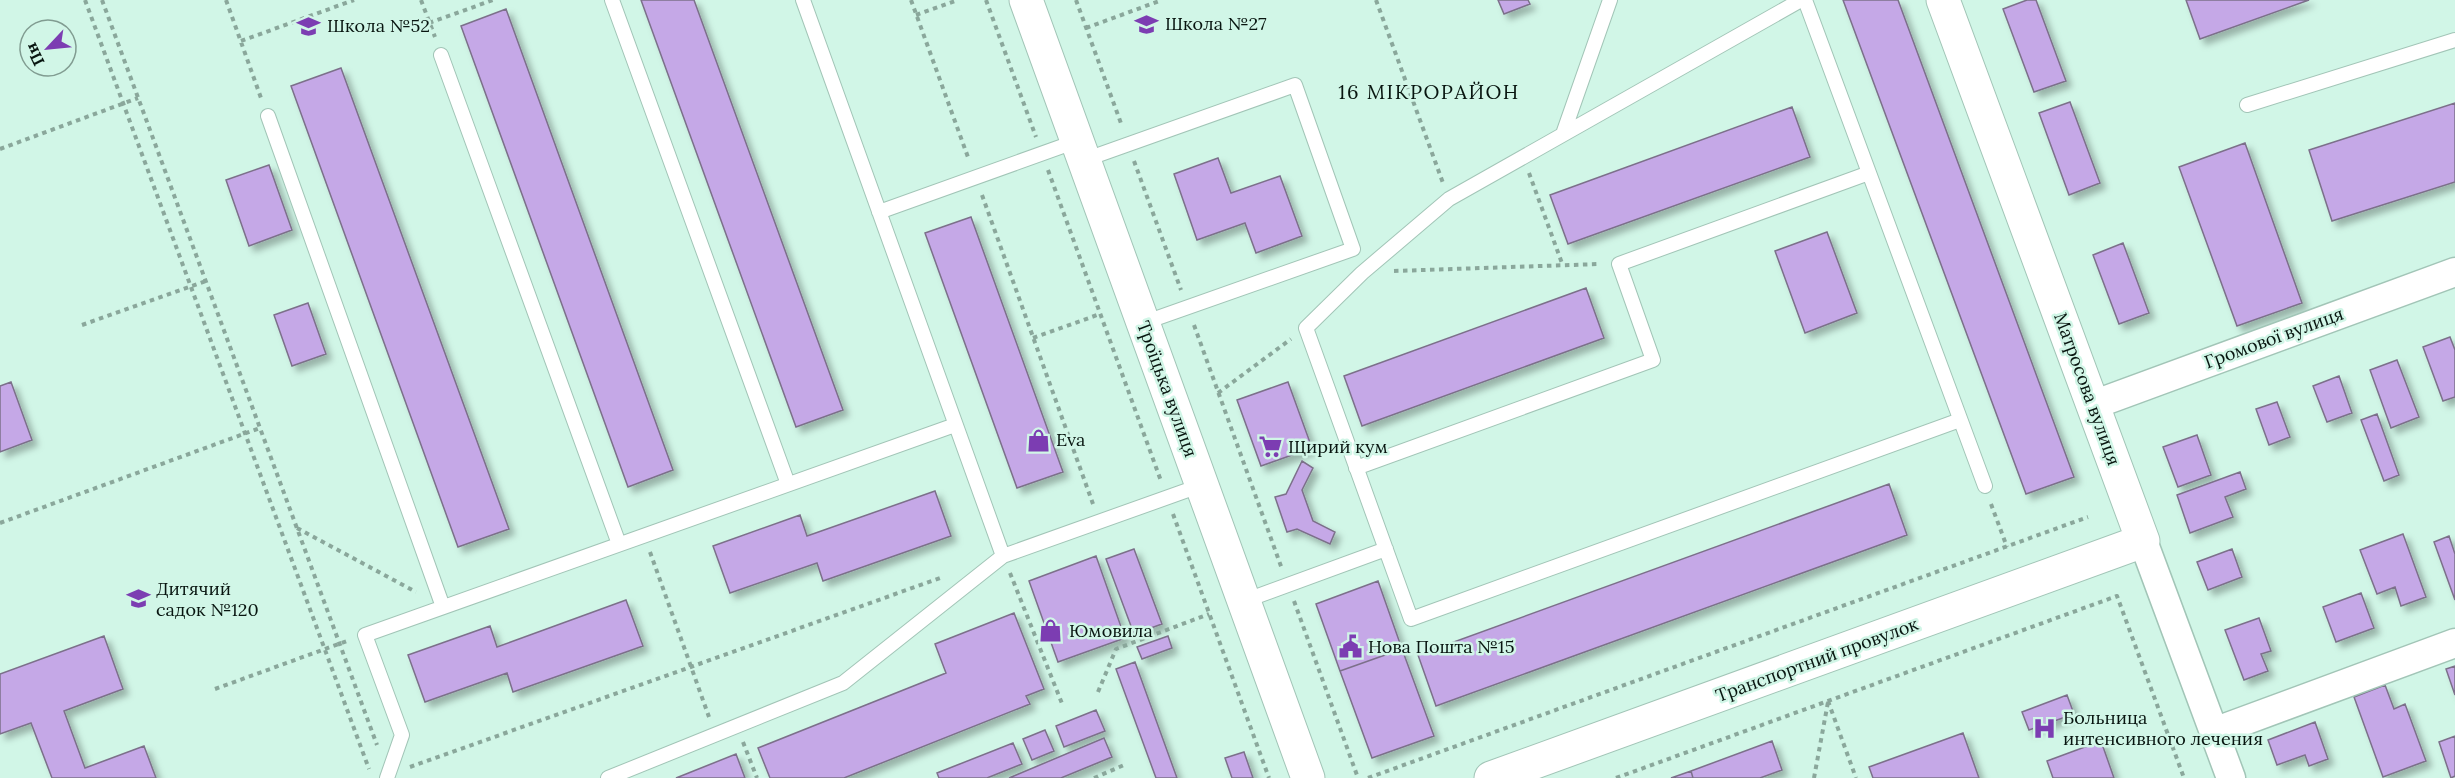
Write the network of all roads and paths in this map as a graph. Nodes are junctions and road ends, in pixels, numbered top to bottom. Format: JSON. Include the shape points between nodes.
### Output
{"nodes":[{"id":1,"x":86,"y":0,"type":"edge"},
{"id":2,"x":102,"y":0,"type":"edge"},
{"id":3,"x":226,"y":0,"type":"edge"},
{"id":4,"x":354,"y":0,"type":"edge"},
{"id":5,"x":421,"y":0,"type":"edge"},
{"id":6,"x":493,"y":0,"type":"edge"},
{"id":7,"x":612,"y":0,"type":"edge"},
{"id":8,"x":803,"y":0,"type":"edge"},
{"id":9,"x":911,"y":0,"type":"edge"},
{"id":10,"x":958,"y":0,"type":"edge"},
{"id":11,"x":986,"y":0,"type":"edge"},
{"id":12,"x":1026,"y":0,"type":"edge"},
{"id":13,"x":1076,"y":0,"type":"edge"},
{"id":14,"x":1162,"y":0,"type":"edge"},
{"id":15,"x":1377,"y":0,"type":"edge"},
{"id":16,"x":1610,"y":0,"type":"edge"},
{"id":17,"x":1803,"y":0,"type":"edge"},
{"id":18,"x":1943,"y":0,"type":"edge"},
{"id":19,"x":916,"y":15,"type":"junction"},
{"id":20,"x":429,"y":23,"type":"junction"},
{"id":21,"x":1086,"y":27,"type":"junction"},
{"id":22,"x":2455,"y":40,"type":"edge"},
{"id":23,"x":241,"y":41,"type":"junction"},
{"id":24,"x":441,"y":55,"type":"joint"},
{"id":25,"x":138,"y":98,"type":"junction"},
{"id":26,"x":124,"y":104,"type":"junction"},
{"id":27,"x":2247,"y":105,"type":"dead end"},
{"id":28,"x":268,"y":116,"type":"joint"},
{"id":29,"x":1563,"y":134,"type":"junction"},
{"id":30,"x":1128,"y":144,"type":"junction"},
{"id":31,"x":0,"y":149,"type":"edge"},
{"id":32,"x":1080,"y":150,"type":"junction"},
{"id":33,"x":1042,"y":153,"type":"junction"},
{"id":34,"x":1523,"y":157,"type":"junction"},
{"id":35,"x":1869,"y":173,"type":"junction"},
{"id":36,"x":975,"y":177,"type":"junction"},
{"id":37,"x":1449,"y":199,"type":"junction"},
{"id":38,"x":879,"y":212,"type":"junction"},
{"id":39,"x":1619,"y":264,"type":"junction"},
{"id":40,"x":1563,"y":266,"type":"junction"},
{"id":41,"x":2455,"y":272,"type":"edge"},
{"id":42,"x":1362,"y":273,"type":"junction"},
{"id":43,"x":206,"y":281,"type":"junction"},
{"id":44,"x":191,"y":287,"type":"junction"},
{"id":45,"x":1188,"y":308,"type":"junction"},
{"id":46,"x":1101,"y":314,"type":"junction"},
{"id":47,"x":1143,"y":323,"type":"junction"},
{"id":48,"x":82,"y":325,"type":"dead end"},
{"id":49,"x":1306,"y":328,"type":"junction"},
{"id":50,"x":1033,"y":338,"type":"junction"},
{"id":51,"x":1218,"y":393,"type":"junction"},
{"id":52,"x":2093,"y":405,"type":"junction"},
{"id":53,"x":1960,"y":420,"type":"junction"},
{"id":54,"x":955,"y":425,"type":"junction"},
{"id":55,"x":260,"y":428,"type":"junction"},
{"id":56,"x":245,"y":434,"type":"junction"},
{"id":57,"x":1356,"y":468,"type":"junction"},
{"id":58,"x":788,"y":484,"type":"junction"},
{"id":59,"x":1202,"y":484,"type":"junction"},
{"id":60,"x":1985,"y":486,"type":"joint"},
{"id":61,"x":1167,"y":497,"type":"junction"},
{"id":62,"x":2088,"y":517,"type":"dead end"},
{"id":63,"x":1099,"y":522,"type":"junction"},
{"id":64,"x":0,"y":523,"type":"edge"},
{"id":65,"x":297,"y":528,"type":"junction"},
{"id":66,"x":645,"y":536,"type":"junction"},
{"id":67,"x":2143,"y":541,"type":"junction"},
{"id":68,"x":619,"y":544,"type":"junction"},
{"id":69,"x":2007,"y":547,"type":"junction"},
{"id":70,"x":1386,"y":549,"type":"junction"},
{"id":71,"x":1003,"y":556,"type":"junction"},
{"id":72,"x":948,"y":576,"type":"dead end"},
{"id":73,"x":1288,"y":585,"type":"junction"},
{"id":74,"x":1244,"y":601,"type":"junction"},
{"id":75,"x":443,"y":607,"type":"junction"},
{"id":76,"x":1209,"y":614,"type":"junction"},
{"id":77,"x":365,"y":635,"type":"junction"},
{"id":78,"x":2455,"y":643,"type":"edge"},
{"id":79,"x":340,"y":644,"type":"junction"},
{"id":80,"x":325,"y":649,"type":"junction"},
{"id":81,"x":692,"y":667,"type":"junction"},
{"id":82,"x":215,"y":689,"type":"dead end"},
{"id":83,"x":1098,"y":692,"type":"dead end"},
{"id":84,"x":1828,"y":701,"type":"junction"},
{"id":85,"x":1063,"y":706,"type":"dead end"},
{"id":86,"x":737,"y":726,"type":"junction"},
{"id":87,"x":2214,"y":732,"type":"junction"},
{"id":88,"x":716,"y":734,"type":"junction"},
{"id":89,"x":1124,"y":765,"type":"dead end"},
{"id":90,"x":388,"y":777,"type":"edge"},
{"id":91,"x":372,"y":778,"type":"edge"},
{"id":92,"x":608,"y":778,"type":"edge"},
{"id":93,"x":757,"y":778,"type":"edge"},
{"id":94,"x":1094,"y":778,"type":"edge"},
{"id":95,"x":1269,"y":778,"type":"edge"},
{"id":96,"x":1308,"y":778,"type":"edge"},
{"id":97,"x":1358,"y":778,"type":"edge"},
{"id":98,"x":1368,"y":778,"type":"edge"},
{"id":99,"x":1491,"y":778,"type":"edge"},
{"id":100,"x":1616,"y":778,"type":"edge"},
{"id":101,"x":1814,"y":778,"type":"edge"},
{"id":102,"x":1856,"y":778,"type":"edge"},
{"id":103,"x":2184,"y":778,"type":"edge"},
{"id":104,"x":2231,"y":778,"type":"edge"}],
"edges":[{"from":1,"to":26,"type":"path"},
{"from":2,"to":25,"type":"path"},
{"from":3,"to":23,"type":"path"},
{"from":4,"to":23,"type":"path"},
{"from":5,"to":20,"type":"path"},
{"from":6,"to":20,"type":"path"},
{"from":7,"to":58,"type":"lane"},
{"from":8,"to":38,"type":"lane"},
{"from":9,"to":19,"type":"path"},
{"from":10,"to":19,"type":"path"},
{"from":11,"to":33,"type":"path"},
{"from":12,"to":32,"type":"street","name":"Троїцька вулиця"},
{"from":13,"to":21,"type":"path"},
{"from":14,"to":21,"type":"path"},
{"from":15,"to":37,"type":"path"},
{"from":16,"to":29,"type":"lane"},
{"from":17,"to":29,"type":"lane"},
{"from":17,"to":35,"type":"lane"},
{"from":18,"to":52,"type":"street","name":"Матросова вулиця"},
{"from":19,"to":36,"type":"path"},
{"from":20,"to":24,"type":"path"},
{"from":21,"to":30,"type":"path"},
{"from":22,"to":27,"type":"lane"},
{"from":23,"to":28,"type":"path"},
{"from":24,"to":68,"type":"lane"},
{"from":25,"to":26,"type":"path"},
{"from":25,"to":43,"type":"path"},
{"from":26,"to":31,"type":"path"},
{"from":26,"to":44,"type":"path"},
{"from":28,"to":75,"type":"lane"},
{"from":29,"to":34,"type":"lane"},
{"from":30,"to":32,"type":"lane"},
{"from":30,"to":45,"type":"path"},
{"from":30,"to":45,"type":"lane","via":[[1295,85],[1353,249]]},
{"from":32,"to":33,"type":"lane"},
{"from":32,"to":47,"type":"street","name":"Троїцька вулиця"},
{"from":33,"to":36,"type":"lane"},
{"from":33,"to":46,"type":"path"},
{"from":34,"to":37,"type":"lane"},
{"from":34,"to":40,"type":"path"},
{"from":35,"to":39,"type":"lane"},
{"from":35,"to":53,"type":"lane"},
{"from":36,"to":38,"type":"lane"},
{"from":36,"to":50,"type":"path"},
{"from":37,"to":42,"type":"lane"},
{"from":38,"to":54,"type":"lane"},
{"from":39,"to":40,"type":"path"},
{"from":39,"to":57,"type":"lane","via":[[1653,360]]},
{"from":40,"to":42,"type":"path"},
{"from":41,"to":52,"type":"street","name":"Громової вулиця"},
{"from":42,"to":49,"type":"lane"},
{"from":43,"to":44,"type":"path"},
{"from":43,"to":55,"type":"path"},
{"from":44,"to":48,"type":"path"},
{"from":44,"to":56,"type":"path"},
{"from":45,"to":47,"type":"lane"},
{"from":45,"to":51,"type":"path"},
{"from":46,"to":50,"type":"path"},
{"from":46,"to":61,"type":"path"},
{"from":47,"to":59,"type":"street","name":"Троїцька вулиця"},
{"from":49,"to":51,"type":"path"},
{"from":49,"to":57,"type":"lane"},
{"from":50,"to":63,"type":"path"},
{"from":51,"to":73,"type":"path"},
{"from":52,"to":67,"type":"street","name":"Матросова вулиця"},
{"from":53,"to":60,"type":"lane"},
{"from":53,"to":70,"type":"lane","via":[[1411,619]]},
{"from":54,"to":58,"type":"lane"},
{"from":54,"to":71,"type":"lane"},
{"from":55,"to":56,"type":"path"},
{"from":55,"to":65,"type":"path"},
{"from":56,"to":64,"type":"path"},
{"from":56,"to":80,"type":"path"},
{"from":57,"to":70,"type":"lane"},
{"from":58,"to":66,"type":"lane"},
{"from":59,"to":61,"type":"lane"},
{"from":59,"to":74,"type":"street","name":"Троїцька вулиця"},
{"from":60,"to":69,"type":"path"},
{"from":61,"to":63,"type":"lane"},
{"from":61,"to":76,"type":"path"},
{"from":62,"to":69,"type":"path"},
{"from":63,"to":71,"type":"lane"},
{"from":65,"to":75,"type":"path"},
{"from":65,"to":79,"type":"path"},
{"from":66,"to":68,"type":"lane"},
{"from":66,"to":81,"type":"path"},
{"from":67,"to":87,"type":"street","name":"Матросова вулиця"},
{"from":67,"to":99,"type":"street","name":"Транспортний провулок"},
{"from":68,"to":75,"type":"lane"},
{"from":69,"to":98,"type":"path"},
{"from":70,"to":73,"type":"lane"},
{"from":71,"to":85,"type":"path"},
{"from":71,"to":86,"type":"lane","via":[[843,683]]},
{"from":72,"to":81,"type":"path"},
{"from":73,"to":74,"type":"lane"},
{"from":73,"to":97,"type":"path"},
{"from":74,"to":96,"type":"street","name":"Троїцька вулиця"},
{"from":75,"to":77,"type":"lane"},
{"from":76,"to":83,"type":"path","via":[[1116,649]]},
{"from":76,"to":95,"type":"path"},
{"from":77,"to":79,"type":"path"},
{"from":77,"to":90,"type":"lane","via":[[402,735]]},
{"from":78,"to":87,"type":"street"},
{"from":79,"to":80,"type":"path"},
{"from":79,"to":90,"type":"path"},
{"from":80,"to":82,"type":"path"},
{"from":80,"to":91,"type":"path"},
{"from":81,"to":88,"type":"path"},
{"from":81,"to":90,"type":"path"},
{"from":84,"to":100,"type":"path"},
{"from":84,"to":101,"type":"path"},
{"from":84,"to":102,"type":"path"},
{"from":84,"to":103,"type":"path","via":[[2117,596]]},
{"from":86,"to":88,"type":"lane"},
{"from":86,"to":93,"type":"path"},
{"from":87,"to":104,"type":"street","name":"Матросова вулиця"},
{"from":88,"to":92,"type":"lane"},
{"from":89,"to":94,"type":"path"}]}
